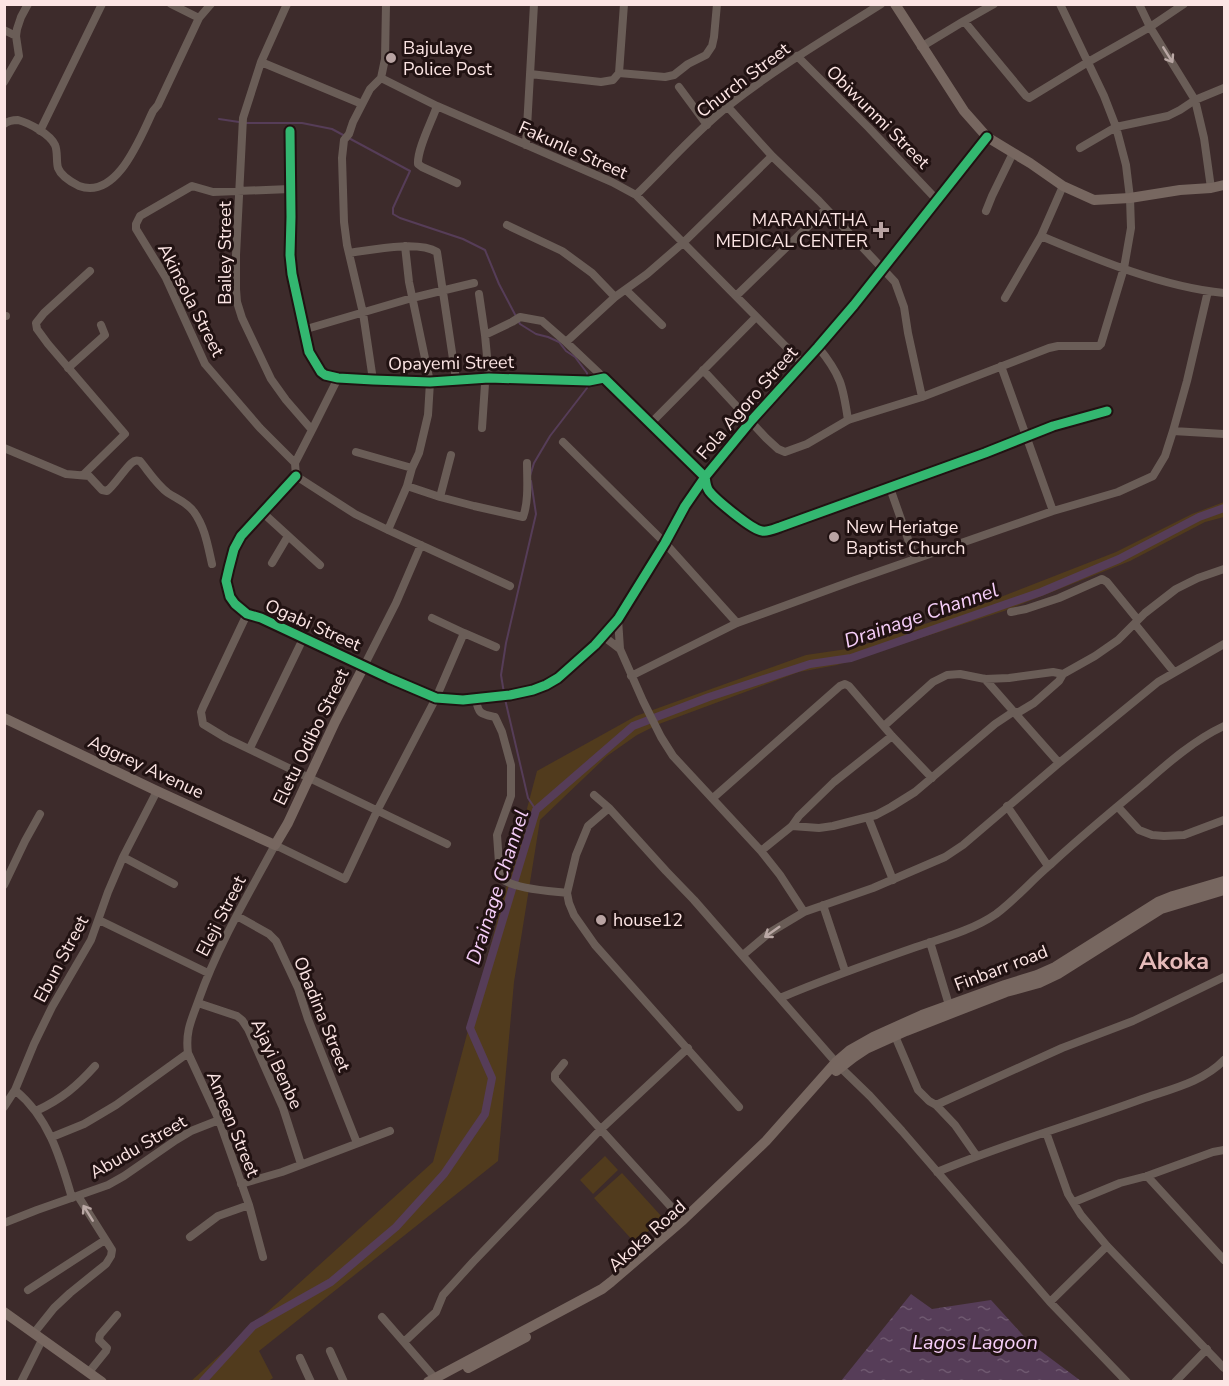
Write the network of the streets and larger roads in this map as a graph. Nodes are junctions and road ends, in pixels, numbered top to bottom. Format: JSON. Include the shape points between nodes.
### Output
{"nodes":[{"id":1,"x":28,"y":4,"type":"edge"},
{"id":2,"x":102,"y":4,"type":"edge"},
{"id":3,"x":171,"y":4,"type":"edge"},
{"id":4,"x":211,"y":4,"type":"edge"},
{"id":5,"x":287,"y":4,"type":"edge"},
{"id":6,"x":534,"y":4,"type":"edge"},
{"id":7,"x":624,"y":4,"type":"edge"},
{"id":8,"x":717,"y":4,"type":"edge"},
{"id":9,"x":881,"y":4,"type":"edge"},
{"id":10,"x":895,"y":4,"type":"edge"},
{"id":11,"x":994,"y":4,"type":"edge"},
{"id":12,"x":1060,"y":4,"type":"edge"},
{"id":13,"x":1139,"y":4,"type":"edge"},
{"id":14,"x":1184,"y":4,"type":"edge"},
{"id":15,"x":385,"y":5,"type":"edge"},
{"id":16,"x":982,"y":8,"type":"edge"},
{"id":17,"x":199,"y":18,"type":"junction"},
{"id":18,"x":964,"y":21,"type":"junction"},
{"id":19,"x":1150,"y":27,"type":"junction"},
{"id":20,"x":4,"y":30,"type":"edge"},
{"id":21,"x":16,"y":36,"type":"junction"},
{"id":22,"x":921,"y":47,"type":"junction"},
{"id":23,"x":797,"y":56,"type":"junction"},
{"id":24,"x":1088,"y":62,"type":"junction"},
{"id":25,"x":261,"y":63,"type":"junction"},
{"id":26,"x":619,"y":73,"type":"junction"},
{"id":27,"x":530,"y":74,"type":"junction"},
{"id":28,"x":381,"y":78,"type":"junction"},
{"id":29,"x":4,"y":82,"type":"edge"},
{"id":30,"x":679,"y":87,"type":"dead end"},
{"id":31,"x":1224,"y":88,"type":"edge"},
{"id":32,"x":1195,"y":100,"type":"junction"},
{"id":33,"x":362,"y":104,"type":"junction"},
{"id":34,"x":437,"y":106,"type":"junction"},
{"id":35,"x":728,"y":106,"type":"junction"},
{"id":36,"x":4,"y":124,"type":"edge"},
{"id":37,"x":707,"y":125,"type":"junction"},
{"id":38,"x":1116,"y":127,"type":"junction"},
{"id":39,"x":40,"y":131,"type":"junction"},
{"id":40,"x":290,"y":131,"type":"dead end"},
{"id":41,"x":987,"y":137,"type":"junction"},
{"id":42,"x":526,"y":145,"type":"junction"},
{"id":43,"x":1080,"y":148,"type":"dead end"},
{"id":44,"x":1013,"y":153,"type":"junction"},
{"id":45,"x":772,"y":156,"type":"junction"},
{"id":46,"x":457,"y":183,"type":"dead end"},
{"id":47,"x":1224,"y":185,"type":"edge"},
{"id":48,"x":1063,"y":186,"type":"junction"},
{"id":49,"x":1212,"y":188,"type":"junction"},
{"id":50,"x":290,"y":189,"type":"junction"},
{"id":51,"x":240,"y":190,"type":"junction"},
{"id":52,"x":636,"y":195,"type":"junction"},
{"id":53,"x":1130,"y":198,"type":"junction"},
{"id":54,"x":937,"y":200,"type":"junction"},
{"id":55,"x":826,"y":209,"type":"junction"},
{"id":56,"x":986,"y":211,"type":"dead end"},
{"id":57,"x":507,"y":225,"type":"dead end"},
{"id":58,"x":1041,"y":236,"type":"junction"},
{"id":59,"x":684,"y":242,"type":"junction"},
{"id":60,"x":405,"y":246,"type":"junction"},
{"id":61,"x":349,"y":253,"type":"junction"},
{"id":62,"x":1124,"y":268,"type":"junction"},
{"id":63,"x":884,"y":270,"type":"junction"},
{"id":64,"x":90,"y":271,"type":"dead end"},
{"id":65,"x":474,"y":283,"type":"dead end"},
{"id":66,"x":626,"y":290,"type":"junction"},
{"id":67,"x":444,"y":291,"type":"junction"},
{"id":68,"x":1208,"y":291,"type":"junction"},
{"id":69,"x":1224,"y":293,"type":"edge"},
{"id":70,"x":479,"y":294,"type":"dead end"},
{"id":71,"x":736,"y":296,"type":"junction"},
{"id":72,"x":615,"y":297,"type":"junction"},
{"id":73,"x":412,"y":298,"type":"junction"},
{"id":74,"x":1005,"y":298,"type":"dead end"},
{"id":75,"x":363,"y":313,"type":"junction"},
{"id":76,"x":756,"y":317,"type":"junction"},
{"id":77,"x":662,"y":325,"type":"dead end"},
{"id":78,"x":101,"y":326,"type":"dead end"},
{"id":79,"x":303,"y":330,"type":"junction"},
{"id":80,"x":485,"y":334,"type":"junction"},
{"id":81,"x":566,"y":342,"type":"junction"},
{"id":82,"x":818,"y":347,"type":"junction"},
{"id":83,"x":802,"y":363,"type":"junction"},
{"id":84,"x":1001,"y":366,"type":"junction"},
{"id":85,"x":68,"y":368,"type":"junction"},
{"id":86,"x":703,"y":370,"type":"junction"},
{"id":87,"x":338,"y":378,"type":"junction"},
{"id":88,"x":489,"y":378,"type":"junction"},
{"id":89,"x":604,"y":378,"type":"junction"},
{"id":90,"x":456,"y":379,"type":"junction"},
{"id":91,"x":373,"y":380,"type":"junction"},
{"id":92,"x":429,"y":382,"type":"junction"},
{"id":93,"x":922,"y":397,"type":"junction"},
{"id":94,"x":1107,"y":411,"type":"dead end"},
{"id":95,"x":848,"y":420,"type":"junction"},
{"id":96,"x":751,"y":421,"type":"junction"},
{"id":97,"x":650,"y":424,"type":"junction"},
{"id":98,"x":482,"y":428,"type":"dead end"},
{"id":99,"x":312,"y":430,"type":"junction"},
{"id":100,"x":1173,"y":431,"type":"junction"},
{"id":101,"x":1224,"y":434,"type":"edge"},
{"id":102,"x":1027,"y":436,"type":"junction"},
{"id":103,"x":563,"y":442,"type":"dead end"},
{"id":104,"x":4,"y":448,"type":"edge"},
{"id":105,"x":356,"y":452,"type":"dead end"},
{"id":106,"x":451,"y":455,"type":"dead end"},
{"id":107,"x":295,"y":463,"type":"junction"},
{"id":108,"x":527,"y":463,"type":"dead end"},
{"id":109,"x":412,"y":468,"type":"junction"},
{"id":110,"x":83,"y":475,"type":"junction"},
{"id":111,"x":296,"y":477,"type":"junction"},
{"id":112,"x":705,"y":477,"type":"junction"},
{"id":113,"x":407,"y":486,"type":"junction"},
{"id":114,"x":890,"y":488,"type":"junction"},
{"id":115,"x":440,"y":497,"type":"junction"},
{"id":116,"x":1053,"y":511,"type":"junction"},
{"id":117,"x":262,"y":512,"type":"junction"},
{"id":118,"x":388,"y":530,"type":"junction"},
{"id":119,"x":288,"y":536,"type":"junction"},
{"id":120,"x":665,"y":543,"type":"junction"},
{"id":121,"x":421,"y":545,"type":"junction"},
{"id":122,"x":915,"y":559,"type":"junction"},
{"id":123,"x":272,"y":563,"type":"dead end"},
{"id":124,"x":212,"y":564,"type":"dead end"},
{"id":125,"x":320,"y":565,"type":"dead end"},
{"id":126,"x":1224,"y":569,"type":"edge"},
{"id":127,"x":510,"y":586,"type":"dead end"},
{"id":128,"x":1011,"y":612,"type":"dead end"},
{"id":129,"x":247,"y":614,"type":"junction"},
{"id":130,"x":432,"y":618,"type":"dead end"},
{"id":131,"x":618,"y":619,"type":"junction"},
{"id":132,"x":1137,"y":622,"type":"junction"},
{"id":133,"x":737,"y":623,"type":"junction"},
{"id":134,"x":464,"y":633,"type":"junction"},
{"id":135,"x":603,"y":636,"type":"junction"},
{"id":136,"x":1224,"y":644,"type":"edge"},
{"id":137,"x":300,"y":645,"type":"dead end"},
{"id":138,"x":496,"y":647,"type":"dead end"},
{"id":139,"x":620,"y":649,"type":"junction"},
{"id":140,"x":364,"y":666,"type":"junction"},
{"id":141,"x":1174,"y":672,"type":"junction"},
{"id":142,"x":1063,"y":674,"type":"junction"},
{"id":143,"x":631,"y":676,"type":"junction"},
{"id":144,"x":985,"y":679,"type":"junction"},
{"id":145,"x":436,"y":698,"type":"junction"},
{"id":146,"x":476,"y":699,"type":"junction"},
{"id":147,"x":1013,"y":712,"type":"junction"},
{"id":148,"x":4,"y":718,"type":"edge"},
{"id":149,"x":884,"y":726,"type":"junction"},
{"id":150,"x":1224,"y":726,"type":"edge"},
{"id":151,"x":892,"y":736,"type":"junction"},
{"id":152,"x":250,"y":748,"type":"junction"},
{"id":153,"x":1059,"y":763,"type":"junction"},
{"id":154,"x":310,"y":778,"type":"junction"},
{"id":155,"x":932,"y":778,"type":"junction"},
{"id":156,"x":157,"y":791,"type":"junction"},
{"id":157,"x":594,"y":795,"type":"dead end"},
{"id":158,"x":713,"y":798,"type":"junction"},
{"id":159,"x":1007,"y":806,"type":"junction"},
{"id":160,"x":1118,"y":807,"type":"junction"},
{"id":161,"x":609,"y":808,"type":"junction"},
{"id":162,"x":377,"y":811,"type":"junction"},
{"id":163,"x":40,"y":814,"type":"dead end"},
{"id":164,"x":868,"y":817,"type":"junction"},
{"id":165,"x":1224,"y":820,"type":"edge"},
{"id":166,"x":792,"y":826,"type":"junction"},
{"id":167,"x":447,"y":844,"type":"dead end"},
{"id":168,"x":275,"y":845,"type":"junction"},
{"id":169,"x":761,"y":851,"type":"junction"},
{"id":170,"x":123,"y":857,"type":"junction"},
{"id":171,"x":1048,"y":866,"type":"junction"},
{"id":172,"x":894,"y":880,"type":"junction"},
{"id":173,"x":1224,"y":881,"type":"edge"},
{"id":174,"x":174,"y":884,"type":"dead end"},
{"id":175,"x":4,"y":885,"type":"edge"},
{"id":176,"x":1224,"y":890,"type":"edge"},
{"id":177,"x":567,"y":893,"type":"junction"},
{"id":178,"x":824,"y":905,"type":"junction"},
{"id":179,"x":804,"y":912,"type":"junction"},
{"id":180,"x":237,"y":916,"type":"junction"},
{"id":181,"x":99,"y":920,"type":"junction"},
{"id":182,"x":930,"y":942,"type":"junction"},
{"id":183,"x":742,"y":955,"type":"junction"},
{"id":184,"x":845,"y":971,"type":"junction"},
{"id":185,"x":208,"y":973,"type":"junction"},
{"id":186,"x":1224,"y":977,"type":"edge"},
{"id":187,"x":780,"y":998,"type":"junction"},
{"id":188,"x":198,"y":1003,"type":"junction"},
{"id":189,"x":950,"y":1005,"type":"junction"},
{"id":190,"x":895,"y":1036,"type":"junction"},
{"id":191,"x":688,"y":1048,"type":"junction"},
{"id":192,"x":188,"y":1053,"type":"junction"},
{"id":193,"x":852,"y":1053,"type":"junction"},
{"id":194,"x":1224,"y":1060,"type":"edge"},
{"id":195,"x":564,"y":1063,"type":"dead end"},
{"id":196,"x":838,"y":1065,"type":"junction"},
{"id":197,"x":96,"y":1066,"type":"dead end"},
{"id":198,"x":15,"y":1090,"type":"junction"},
{"id":199,"x":936,"y":1104,"type":"junction"},
{"id":200,"x":4,"y":1107,"type":"edge"},
{"id":201,"x":739,"y":1107,"type":"dead end"},
{"id":202,"x":36,"y":1111,"type":"junction"},
{"id":203,"x":219,"y":1120,"type":"junction"},
{"id":204,"x":601,"y":1129,"type":"junction"},
{"id":205,"x":390,"y":1131,"type":"dead end"},
{"id":206,"x":1046,"y":1132,"type":"junction"},
{"id":207,"x":52,"y":1137,"type":"junction"},
{"id":208,"x":357,"y":1143,"type":"junction"},
{"id":209,"x":1224,"y":1150,"type":"edge"},
{"id":210,"x":976,"y":1155,"type":"junction"},
{"id":211,"x":301,"y":1164,"type":"junction"},
{"id":212,"x":937,"y":1172,"type":"junction"},
{"id":213,"x":1147,"y":1176,"type":"junction"},
{"id":214,"x":241,"y":1184,"type":"junction"},
{"id":215,"x":75,"y":1197,"type":"junction"},
{"id":216,"x":1074,"y":1202,"type":"junction"},
{"id":217,"x":249,"y":1205,"type":"junction"},
{"id":218,"x":683,"y":1220,"type":"junction"},
{"id":219,"x":4,"y":1223,"type":"edge"},
{"id":220,"x":190,"y":1237,"type":"dead end"},
{"id":221,"x":105,"y":1240,"type":"junction"},
{"id":222,"x":1107,"y":1246,"type":"junction"},
{"id":223,"x":263,"y":1257,"type":"dead end"},
{"id":224,"x":1224,"y":1260,"type":"edge"},
{"id":225,"x":613,"y":1285,"type":"junction"},
{"id":226,"x":28,"y":1290,"type":"dead end"},
{"id":227,"x":1050,"y":1302,"type":"junction"},
{"id":228,"x":4,"y":1312,"type":"edge"},
{"id":229,"x":117,"y":1315,"type":"dead end"},
{"id":230,"x":382,"y":1317,"type":"dead end"},
{"id":231,"x":38,"y":1336,"type":"junction"},
{"id":232,"x":404,"y":1342,"type":"junction"},
{"id":233,"x":1207,"y":1349,"type":"junction"},
{"id":234,"x":330,"y":1351,"type":"dead end"},
{"id":235,"x":300,"y":1358,"type":"dead end"},
{"id":236,"x":1224,"y":1368,"type":"edge"},
{"id":237,"x":89,"y":1372,"type":"junction"},
{"id":238,"x":434,"y":1380,"type":"edge"},
{"id":239,"x":21,"y":1382,"type":"edge"},
{"id":240,"x":102,"y":1382,"type":"edge"},
{"id":241,"x":311,"y":1382,"type":"edge"},
{"id":242,"x":344,"y":1382,"type":"edge"},
{"id":243,"x":1127,"y":1382,"type":"edge"},
{"id":244,"x":1175,"y":1382,"type":"edge"}],
"edges":[{"from":1,"to":21,"type":"street"},
{"from":2,"to":39,"type":"street"},
{"from":3,"to":17,"type":"street"},
{"from":4,"to":17,"type":"street"},
{"from":5,"to":25,"type":"street","name":"Bailey Street"},
{"from":6,"to":27,"type":"street"},
{"from":7,"to":26,"type":"street"},
{"from":8,"to":26,"type":"street","via":[[714,37],[706,55],[665,77]]},
{"from":9,"to":23,"type":"street","name":"Church Street"},
{"from":10,"to":22,"type":"street"},
{"from":11,"to":16,"type":"street"},
{"from":12,"to":24,"type":"street"},
{"from":13,"to":19,"type":"street"},
{"from":14,"to":19,"type":"street"},
{"from":15,"to":28,"type":"street"},
{"from":16,"to":18,"type":"street"},
{"from":17,"to":39,"type":"street","via":[[158,105],[113,179],[95,188],[68,180],[58,168],[55,145],[49,135]]},
{"from":18,"to":22,"type":"street"},
{"from":18,"to":24,"type":"street","via":[[1029,98]]},
{"from":19,"to":24,"type":"street"},
{"from":19,"to":32,"type":"street","one_way":true},
{"from":20,"to":21,"type":"street"},
{"from":21,"to":29,"type":"street","via":[[19,56]]},
{"from":22,"to":41,"type":"street","via":[[964,111]]},
{"from":23,"to":35,"type":"street","name":"Church Street"},
{"from":23,"to":54,"type":"street","name":"Obiwunmi Street"},
{"from":24,"to":38,"type":"street"},
{"from":25,"to":33,"type":"street"},
{"from":25,"to":51,"type":"street","name":"Bailey Street","via":[[243,121]]},
{"from":26,"to":27,"type":"street","via":[[613,80],[601,82]]},
{"from":27,"to":42,"type":"street"},
{"from":28,"to":33,"type":"street"},
{"from":28,"to":34,"type":"street","name":"Fakunle Street"},
{"from":30,"to":37,"type":"street"},
{"from":31,"to":32,"type":"street"},
{"from":32,"to":38,"type":"street","via":[[1168,116]]},
{"from":32,"to":49,"type":"street"},
{"from":33,"to":61,"type":"street","via":[[346,137],[342,158]]},
{"from":34,"to":42,"type":"street","name":"Fakunle Street"},
{"from":34,"to":46,"type":"street","via":[[418,164]]},
{"from":35,"to":37,"type":"street","name":"Church Street"},
{"from":35,"to":45,"type":"street"},
{"from":36,"to":39,"type":"street","via":[[17,120]]},
{"from":37,"to":52,"type":"street","name":"Church Street"},
{"from":38,"to":43,"type":"street"},
{"from":38,"to":53,"type":"street"},
{"from":40,"to":50,"type":"street"},
{"from":41,"to":44,"type":"street"},
{"from":41,"to":54,"type":"street","name":"Fola Agoro Street"},
{"from":42,"to":52,"type":"street","name":"Fakunle Street"},
{"from":44,"to":48,"type":"street"},
{"from":44,"to":56,"type":"street"},
{"from":45,"to":55,"type":"street"},
{"from":45,"to":59,"type":"street"},
{"from":47,"to":49,"type":"street"},
{"from":48,"to":53,"type":"street","via":[[1094,200]]},
{"from":48,"to":58,"type":"street"},
{"from":49,"to":53,"type":"street"},
{"from":50,"to":51,"type":"street","name":"Akinsola Street"},
{"from":50,"to":79,"type":"street","via":[[290,255]]},
{"from":51,"to":99,"type":"street","name":"Bailey Street","via":[[237,302],[271,379]]},
{"from":51,"to":107,"type":"street","name":"Akinsola Street","via":[[213,192],[192,186],[140,216],[136,229],[166,278],[205,364]]},
{"from":52,"to":59,"type":"street","name":"Fakunle Street"},
{"from":53,"to":62,"type":"street","via":[[1131,228]]},
{"from":54,"to":63,"type":"street","name":"Fola Agoro Street"},
{"from":55,"to":63,"type":"street"},
{"from":55,"to":71,"type":"street"},
{"from":57,"to":72,"type":"street","via":[[562,251],[592,273]]},
{"from":58,"to":62,"type":"street"},
{"from":58,"to":74,"type":"street"},
{"from":59,"to":66,"type":"street"},
{"from":59,"to":71,"type":"street","name":"Fakunle Street"},
{"from":60,"to":61,"type":"street"},
{"from":60,"to":67,"type":"street","via":[[437,252]]},
{"from":60,"to":73,"type":"street"},
{"from":61,"to":75,"type":"street"},
{"from":62,"to":68,"type":"street"},
{"from":62,"to":84,"type":"street","via":[[1099,346],[1058,346]]},
{"from":63,"to":82,"type":"street","name":"Fola Agoro Street"},
{"from":63,"to":93,"type":"street","via":[[900,295]]},
{"from":64,"to":85,"type":"street","via":[[36,323]]},
{"from":65,"to":67,"type":"street"},
{"from":66,"to":72,"type":"street"},
{"from":66,"to":77,"type":"street"},
{"from":67,"to":73,"type":"street"},
{"from":67,"to":90,"type":"street"},
{"from":68,"to":69,"type":"street"},
{"from":68,"to":100,"type":"street"},
{"from":70,"to":80,"type":"street"},
{"from":71,"to":76,"type":"street","name":"Fakunle Street"},
{"from":72,"to":81,"type":"street"},
{"from":73,"to":75,"type":"street"},
{"from":73,"to":92,"type":"street"},
{"from":75,"to":79,"type":"street"},
{"from":75,"to":91,"type":"street"},
{"from":76,"to":83,"type":"street","name":"Fakunle Street"},
{"from":76,"to":86,"type":"street"},
{"from":78,"to":85,"type":"street","via":[[105,335]]},
{"from":79,"to":87,"type":"street","name":"Opayemi Street","via":[[309,352],[321,372]]},
{"from":80,"to":81,"type":"street","via":[[519,317],[542,321]]},
{"from":80,"to":88,"type":"street"},
{"from":81,"to":89,"type":"street"},
{"from":82,"to":83,"type":"street","name":"Fola Agoro Street"},
{"from":82,"to":95,"type":"street","via":[[839,376]]},
{"from":83,"to":96,"type":"street","name":"Fola Agoro Street"},
{"from":84,"to":93,"type":"street"},
{"from":84,"to":102,"type":"street"},
{"from":85,"to":110,"type":"street","via":[[125,434]]},
{"from":86,"to":96,"type":"street"},
{"from":86,"to":97,"type":"street"},
{"from":87,"to":91,"type":"street","name":"Opayemi Street"},
{"from":87,"to":99,"type":"street"},
{"from":88,"to":89,"type":"street","name":"Opayemi Street"},
{"from":88,"to":90,"type":"street","name":"Opayemi Street"},
{"from":88,"to":98,"type":"street","via":[[485,384]]},
{"from":89,"to":97,"type":"street"},
{"from":90,"to":92,"type":"street","name":"Opayemi Street"},
{"from":91,"to":92,"type":"street","name":"Opayemi Street"},
{"from":92,"to":109,"type":"street","via":[[428,415]]},
{"from":93,"to":95,"type":"street"},
{"from":94,"to":102,"type":"street"},
{"from":95,"to":96,"type":"street","via":[[785,452]]},
{"from":96,"to":112,"type":"street","name":"Fola Agoro Street"},
{"from":97,"to":112,"type":"street"},
{"from":99,"to":107,"type":"street"},
{"from":100,"to":101,"type":"street"},
{"from":100,"to":116,"type":"street","via":[[1153,476],[1118,492]]},
{"from":102,"to":114,"type":"street"},
{"from":102,"to":116,"type":"street"},
{"from":103,"to":120,"type":"street"},
{"from":104,"to":110,"type":"street","via":[[66,474]]},
{"from":105,"to":109,"type":"street"},
{"from":106,"to":115,"type":"street"},
{"from":107,"to":111,"type":"street"},
{"from":108,"to":115,"type":"street","via":[[523,516]]},
{"from":109,"to":113,"type":"street"},
{"from":110,"to":124,"type":"street","via":[[107,491],[131,463],[140,461],[160,486],[194,511],[204,531]]},
{"from":111,"to":117,"type":"street"},
{"from":111,"to":118,"type":"street"},
{"from":112,"to":114,"type":"street","via":[[708,490],[760,531]]},
{"from":112,"to":120,"type":"street","name":"Fola Agoro Street"},
{"from":113,"to":115,"type":"street"},
{"from":113,"to":118,"type":"street"},
{"from":114,"to":122,"type":"street"},
{"from":116,"to":122,"type":"street"},
{"from":117,"to":119,"type":"street"},
{"from":117,"to":129,"type":"street","via":[[234,549],[226,580],[230,597]]},
{"from":118,"to":121,"type":"street"},
{"from":119,"to":123,"type":"street"},
{"from":119,"to":125,"type":"street"},
{"from":120,"to":131,"type":"street","name":"Fola Agoro Street"},
{"from":120,"to":133,"type":"street"},
{"from":121,"to":127,"type":"street"},
{"from":121,"to":140,"type":"street","name":"Eletu Odibo Street"},
{"from":122,"to":133,"type":"street"},
{"from":126,"to":132,"type":"street","via":[[1176,589]]},
{"from":128,"to":132,"type":"street","via":[[1059,598],[1102,579]]},
{"from":129,"to":140,"type":"street","name":"Ogabi Street"},
{"from":129,"to":152,"type":"street","name":"Ogabi Street","via":[[201,712],[203,724]]},
{"from":130,"to":134,"type":"street"},
{"from":131,"to":135,"type":"street","name":"Fola Agoro Street"},
{"from":131,"to":139,"type":"street"},
{"from":132,"to":141,"type":"street"},
{"from":132,"to":142,"type":"street","via":[[1118,640]]},
{"from":133,"to":143,"type":"street"},
{"from":134,"to":138,"type":"street"},
{"from":134,"to":145,"type":"street"},
{"from":135,"to":139,"type":"street"},
{"from":135,"to":146,"type":"street","name":"Fola Agoro Street","via":[[546,685]]},
{"from":136,"to":141,"type":"street"},
{"from":137,"to":152,"type":"street"},
{"from":139,"to":143,"type":"street"},
{"from":140,"to":145,"type":"street","name":"Fola Agoro Street"},
{"from":140,"to":154,"type":"street","name":"Eletu Odibo Street"},
{"from":141,"to":153,"type":"street"},
{"from":142,"to":144,"type":"street"},
{"from":142,"to":147,"type":"street","via":[[1034,703]]},
{"from":143,"to":158,"type":"street","via":[[673,756]]},
{"from":144,"to":147,"type":"street"},
{"from":144,"to":149,"type":"street","via":[[960,674],[941,677]]},
{"from":145,"to":146,"type":"street","name":"Fola Agoro Street"},
{"from":145,"to":162,"type":"street"},
{"from":146,"to":177,"type":"street","via":[[481,714],[495,717],[511,765],[511,796],[497,835],[500,877],[528,888]]},
{"from":147,"to":153,"type":"street"},
{"from":147,"to":155,"type":"street"},
{"from":148,"to":156,"type":"street","name":"Aggrey Avenue"},
{"from":149,"to":151,"type":"street"},
{"from":149,"to":158,"type":"street","via":[[849,686],[840,686]]},
{"from":150,"to":160,"type":"street","via":[[1183,752]]},
{"from":151,"to":155,"type":"street"},
{"from":151,"to":166,"type":"street","via":[[834,782]]},
{"from":152,"to":154,"type":"street"},
{"from":153,"to":159,"type":"street"},
{"from":154,"to":162,"type":"street"},
{"from":154,"to":168,"type":"street","name":"Eletu Odibo Street"},
{"from":155,"to":164,"type":"street","via":[[891,807]]},
{"from":156,"to":168,"type":"street","name":"Aggrey Avenue"},
{"from":156,"to":170,"type":"street","name":"Ebun Street"},
{"from":157,"to":161,"type":"street"},
{"from":158,"to":169,"type":"street"},
{"from":159,"to":171,"type":"street"},
{"from":159,"to":172,"type":"street","via":[[945,857]]},
{"from":160,"to":165,"type":"street","via":[[1139,830],[1152,835],[1184,835]]},
{"from":160,"to":171,"type":"street"},
{"from":161,"to":177,"type":"street","via":[[588,826]]},
{"from":161,"to":183,"type":"street"},
{"from":162,"to":167,"type":"street"},
{"from":162,"to":168,"type":"street","via":[[345,879]]},
{"from":163,"to":175,"type":"street"},
{"from":164,"to":166,"type":"street","via":[[819,828]]},
{"from":164,"to":172,"type":"street"},
{"from":166,"to":169,"type":"street"},
{"from":168,"to":180,"type":"street","name":"Eleji Street"},
{"from":169,"to":179,"type":"street"},
{"from":170,"to":174,"type":"street"},
{"from":170,"to":181,"type":"street","name":"Ebun Street"},
{"from":171,"to":182,"type":"street","via":[[994,915]]},
{"from":172,"to":178,"type":"street"},
{"from":173,"to":189,"type":"street","name":"Finbarr road","via":[[1158,902],[1055,967]]},
{"from":176,"to":190,"type":"street","name":"Finbarr road","via":[[1161,909],[1039,983]]},
{"from":177,"to":191,"type":"street","via":[[574,915],[595,945]]},
{"from":178,"to":179,"type":"street"},
{"from":178,"to":184,"type":"street"},
{"from":179,"to":183,"type":"street","one_way":true},
{"from":180,"to":185,"type":"street","name":"Eleji Street"},
{"from":180,"to":208,"type":"street","name":"Obadina Street","via":[[276,941]]},
{"from":181,"to":185,"type":"street"},
{"from":181,"to":198,"type":"street","name":"Ebun Street","via":[[43,1026]]},
{"from":182,"to":184,"type":"street"},
{"from":182,"to":189,"type":"street"},
{"from":183,"to":187,"type":"street"},
{"from":184,"to":187,"type":"street"},
{"from":185,"to":188,"type":"street","name":"Eleji Street"},
{"from":186,"to":199,"type":"street","via":[[1133,1021]]},
{"from":187,"to":196,"type":"street"},
{"from":188,"to":192,"type":"street","name":"Ameen Street","via":[[188,1028]]},
{"from":188,"to":211,"type":"street","name":"Ajayi Benbe","via":[[237,1016],[248,1029],[283,1108]]},
{"from":189,"to":193,"type":"street","name":"Finbarr road","via":[[903,1023]]},
{"from":190,"to":193,"type":"street","name":"Finbarr road"},
{"from":190,"to":199,"type":"street","via":[[918,1090]]},
{"from":191,"to":201,"type":"street"},
{"from":191,"to":204,"type":"street"},
{"from":192,"to":203,"type":"street","name":"Ameen Street"},
{"from":192,"to":207,"type":"street","via":[[117,1106]]},
{"from":193,"to":196,"type":"street"},
{"from":194,"to":206,"type":"street","via":[[1200,1078]]},
{"from":195,"to":204,"type":"street","via":[[555,1079]]},
{"from":196,"to":212,"type":"street"},
{"from":196,"to":218,"type":"street"},
{"from":196,"to":225,"type":"street","name":"Akoka Road","via":[[754,1161]]},
{"from":197,"to":202,"type":"street","via":[[62,1098]]},
{"from":198,"to":200,"type":"street","name":"Ebun Street"},
{"from":198,"to":202,"type":"street"},
{"from":199,"to":210,"type":"street"},
{"from":202,"to":207,"type":"street"},
{"from":203,"to":214,"type":"street","name":"Ameen Street"},
{"from":203,"to":215,"type":"street","name":"Abudu Street","via":[[191,1131],[108,1185]]},
{"from":204,"to":218,"type":"street"},
{"from":204,"to":232,"type":"street","via":[[450,1286],[436,1311]]},
{"from":205,"to":208,"type":"street"},
{"from":206,"to":210,"type":"street"},
{"from":206,"to":216,"type":"street"},
{"from":207,"to":215,"type":"street"},
{"from":208,"to":211,"type":"street"},
{"from":209,"to":213,"type":"street"},
{"from":210,"to":212,"type":"street"},
{"from":211,"to":214,"type":"street"},
{"from":212,"to":227,"type":"street"},
{"from":213,"to":216,"type":"street"},
{"from":213,"to":224,"type":"street"},
{"from":214,"to":217,"type":"street","name":"Ameen Street"},
{"from":215,"to":219,"type":"street","name":"Abudu Street"},
{"from":221,"to":215,"type":"street","one_way":true},
{"from":216,"to":222,"type":"street"},
{"from":217,"to":220,"type":"street","via":[[218,1216]]},
{"from":217,"to":223,"type":"street","name":"Ameen Street"},
{"from":218,"to":225,"type":"street"},
{"from":221,"to":226,"type":"street"},
{"from":221,"to":231,"type":"street","via":[[112,1253],[106,1264],[54,1308]]},
{"from":222,"to":227,"type":"street"},
{"from":222,"to":233,"type":"street"},
{"from":225,"to":238,"type":"street","name":"Akoka Road","via":[[493,1356]]},
{"from":227,"to":243,"type":"street"},
{"from":228,"to":231,"type":"street"},
{"from":229,"to":237,"type":"street","via":[[100,1335],[99,1340],[107,1348]]},
{"from":230,"to":232,"type":"street"},
{"from":231,"to":237,"type":"street"},
{"from":231,"to":239,"type":"street"},
{"from":232,"to":238,"type":"street"},
{"from":233,"to":236,"type":"street"},
{"from":233,"to":244,"type":"street"},
{"from":234,"to":242,"type":"street"},
{"from":235,"to":241,"type":"street"},
{"from":237,"to":240,"type":"street"}]}
